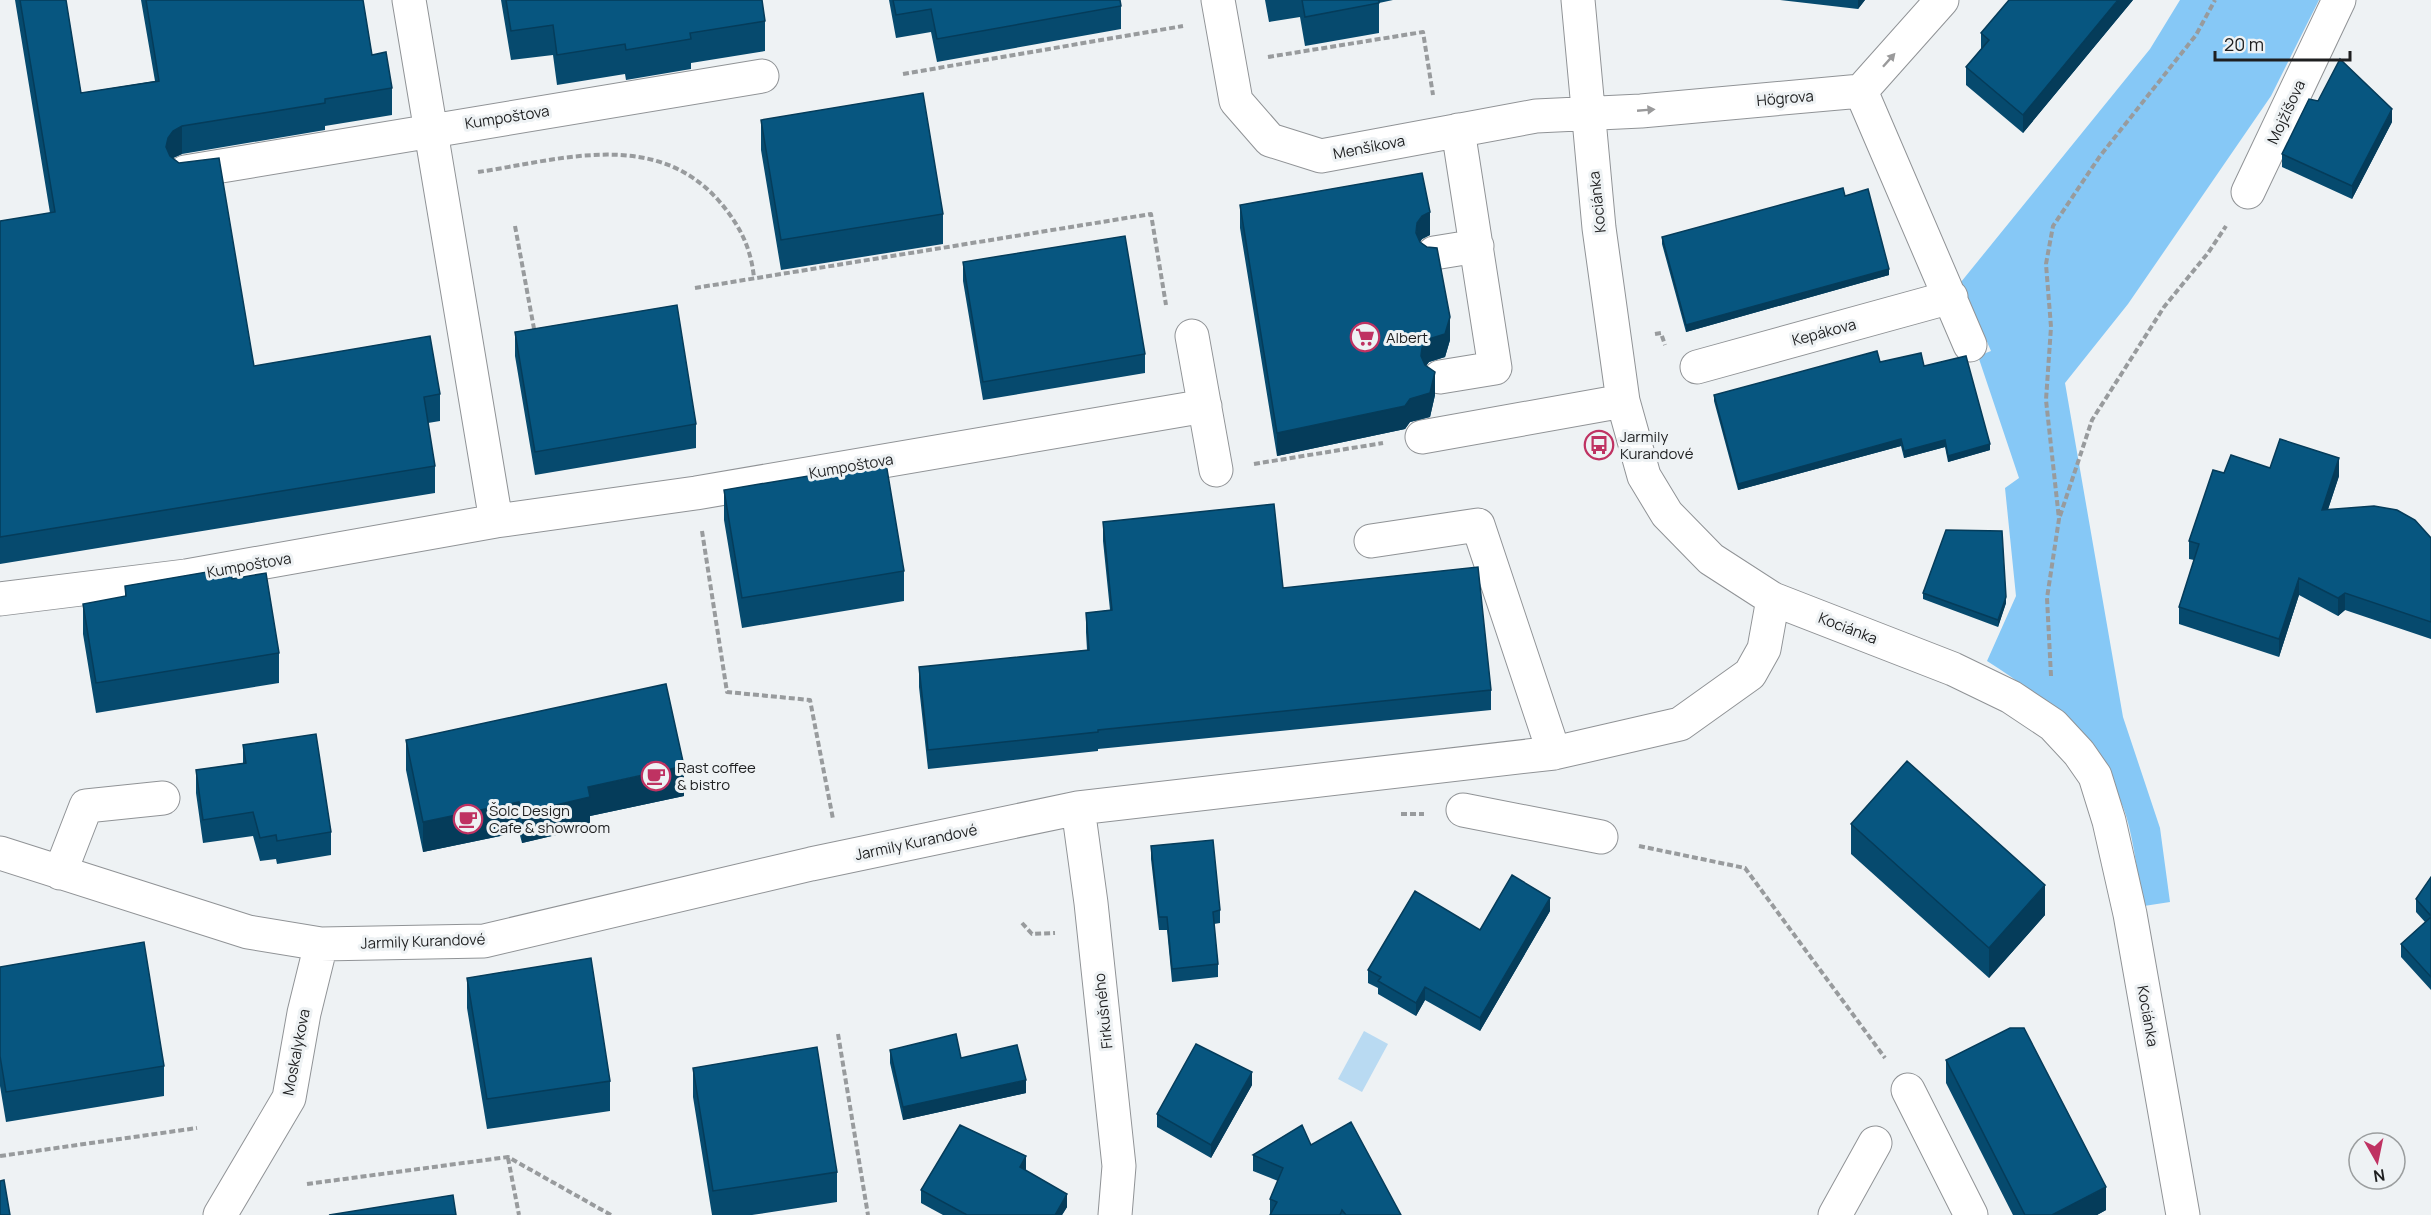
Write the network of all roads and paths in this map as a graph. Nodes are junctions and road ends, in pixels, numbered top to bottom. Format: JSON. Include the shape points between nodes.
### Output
{"nodes":[{"id":1,"x":409,"y":0,"type":"edge"},
{"id":2,"x":1218,"y":0,"type":"edge"},
{"id":3,"x":1578,"y":0,"type":"edge"},
{"id":4,"x":1942,"y":0,"type":"edge"},
{"id":5,"x":2215,"y":0,"type":"edge"},
{"id":6,"x":2339,"y":0,"type":"edge"},
{"id":7,"x":1165,"y":29,"type":"dead end"},
{"id":8,"x":1275,"y":57,"type":"dead end"},
{"id":9,"x":903,"y":74,"type":"dead end"},
{"id":10,"x":762,"y":76,"type":"dead end"},
{"id":11,"x":1861,"y":91,"type":"junction"},
{"id":12,"x":1588,"y":114,"type":"junction"},
{"id":13,"x":430,"y":129,"type":"junction"},
{"id":14,"x":1449,"y":132,"type":"junction"},
{"id":15,"x":185,"y":172,"type":"edge"},
{"id":16,"x":472,"y":173,"type":"dead end"},
{"id":17,"x":2248,"y":192,"type":"joint"},
{"id":18,"x":515,"y":226,"type":"dead end"},
{"id":19,"x":1476,"y":246,"type":"junction"},
{"id":20,"x":1434,"y":253,"type":"edge"},
{"id":21,"x":754,"y":278,"type":"junction"},
{"id":22,"x":695,"y":288,"type":"dead end"},
{"id":23,"x":1951,"y":297,"type":"junction"},
{"id":24,"x":1166,"y":306,"type":"dead end"},
{"id":25,"x":1192,"y":336,"type":"dead end"},
{"id":26,"x":536,"y":340,"type":"edge"},
{"id":27,"x":1970,"y":345,"type":"dead end"},
{"id":28,"x":1697,"y":367,"type":"dead end"},
{"id":29,"x":1440,"y":377,"type":"dead end"},
{"id":30,"x":1623,"y":400,"type":"junction"},
{"id":31,"x":1205,"y":406,"type":"junction"},
{"id":32,"x":1422,"y":437,"type":"joint"},
{"id":33,"x":1216,"y":470,"type":"joint"},
{"id":34,"x":696,"y":493,"type":"junction"},
{"id":35,"x":2059,"y":519,"type":"junction"},
{"id":36,"x":496,"y":521,"type":"junction"},
{"id":37,"x":1371,"y":541,"type":"dead end"},
{"id":38,"x":0,"y":599,"type":"edge"},
{"id":39,"x":1773,"y":599,"type":"junction"},
{"id":40,"x":2053,"y":725,"type":"junction"},
{"id":41,"x":1554,"y":753,"type":"junction"},
{"id":42,"x":163,"y":798,"type":"dead end"},
{"id":43,"x":1078,"y":808,"type":"junction"},
{"id":44,"x":1463,"y":810,"type":"joint"},
{"id":45,"x":1395,"y":814,"type":"dead end"},
{"id":46,"x":1601,"y":837,"type":"joint"},
{"id":47,"x":0,"y":853,"type":"edge"},
{"id":48,"x":841,"y":858,"type":"junction"},
{"id":49,"x":60,"y":873,"type":"junction"},
{"id":50,"x":1022,"y":923,"type":"dead end"},
{"id":51,"x":1065,"y":932,"type":"dead end"},
{"id":52,"x":321,"y":944,"type":"junction"},
{"id":53,"x":838,"y":1034,"type":"dead end"},
{"id":54,"x":1908,"y":1090,"type":"joint"},
{"id":55,"x":197,"y":1128,"type":"dead end"},
{"id":56,"x":1875,"y":1143,"type":"dead end"},
{"id":57,"x":0,"y":1156,"type":"edge"},
{"id":58,"x":508,"y":1157,"type":"junction"},
{"id":59,"x":307,"y":1184,"type":"dead end"},
{"id":60,"x":220,"y":1215,"type":"edge"},
{"id":61,"x":519,"y":1215,"type":"edge"},
{"id":62,"x":611,"y":1215,"type":"edge"},
{"id":63,"x":868,"y":1215,"type":"edge"},
{"id":64,"x":1115,"y":1215,"type":"edge"},
{"id":65,"x":1835,"y":1215,"type":"edge"},
{"id":66,"x":1971,"y":1215,"type":"edge"},
{"id":67,"x":2183,"y":1215,"type":"edge"}],
"edges":[{"from":1,"to":13,"type":"street"},
{"from":2,"to":14,"type":"street","name":"Menšíkova","via":[[1236,101],[1270,140],[1322,156]]},
{"from":3,"to":12,"type":"street","name":"Kociánka"},
{"from":11,"to":4,"type":"street","one_way":true},
{"from":5,"to":35,"type":"path","via":[[2196,35],[2100,156],[2053,226],[2046,264],[2051,327],[2046,400]]},
{"from":6,"to":17,"type":"street","name":"Mojžíšova"},
{"from":7,"to":9,"type":"path"},
{"from":8,"to":14,"type":"path","via":[[1423,32]]},
{"from":10,"to":13,"type":"street","name":"Kumpoštova"},
{"from":12,"to":11,"type":"street","name":"Högrova","one_way":true},
{"from":11,"to":23,"type":"street"},
{"from":12,"to":14,"type":"street","name":"Menšíkova","via":[[1536,116]]},
{"from":12,"to":30,"type":"street","name":"Kociánka"},
{"from":13,"to":15,"type":"street","name":"Kumpoštova"},
{"from":13,"to":36,"type":"street"},
{"from":14,"to":19,"type":"street"},
{"from":16,"to":21,"type":"path","via":[[597,154],[637,155],[676,167],[696,178],[728,212],[745,237]]},
{"from":17,"to":35,"type":"path","via":[[2208,253],[2164,307],[2092,420]]},
{"from":18,"to":26,"type":"path"},
{"from":19,"to":20,"type":"street"},
{"from":19,"to":29,"type":"street","via":[[1495,368]]},
{"from":21,"to":22,"type":"path"},
{"from":21,"to":24,"type":"path","via":[[1151,214]]},
{"from":23,"to":27,"type":"street"},
{"from":23,"to":28,"type":"street","name":"Kepákova"},
{"from":25,"to":31,"type":"street"},
{"from":30,"to":32,"type":"street"},
{"from":30,"to":39,"type":"street","name":"Kociánka","via":[[1644,476],[1667,514],[1711,559]]},
{"from":31,"to":33,"type":"street"},
{"from":31,"to":34,"type":"street","name":"Kumpoštova"},
{"from":32,"to":33,"type":"path"},
{"from":34,"to":36,"type":"street","name":"Kumpoštova"},
{"from":34,"to":48,"type":"path","via":[[727,692],[810,700]]},
{"from":35,"to":40,"type":"path","via":[[2047,598]]},
{"from":36,"to":38,"type":"street","name":"Kumpoštova","via":[[186,576]]},
{"from":37,"to":41,"type":"street","via":[[1478,525]]},
{"from":39,"to":40,"type":"street","name":"Kociánka","via":[[1953,669],[2011,697]]},
{"from":39,"to":41,"type":"street","name":"Jarmily Kurandové","via":[[1764,650],[1750,674],[1680,724]]},
{"from":40,"to":67,"type":"street","name":"Kociánka","via":[[2095,776],[2109,821],[2130,914]]},
{"from":41,"to":43,"type":"street","name":"Jarmily Kurandové"},
{"from":42,"to":49,"type":"street","via":[[86,806]]},
{"from":43,"to":48,"type":"street","name":"Jarmily Kurandové"},
{"from":43,"to":64,"type":"street","name":"Firkušného","via":[[1119,1166]]},
{"from":44,"to":45,"type":"path"},
{"from":44,"to":46,"type":"street"},
{"from":46,"to":54,"type":"path","via":[[1745,868]]},
{"from":47,"to":49,"type":"street","name":"Jarmily Kurandové"},
{"from":48,"to":52,"type":"street","name":"Jarmily Kurandové","via":[[484,941]]},
{"from":49,"to":52,"type":"street","name":"Jarmily Kurandové","via":[[248,932]]},
{"from":50,"to":51,"type":"path","via":[[1032,934]]},
{"from":52,"to":60,"type":"street","name":"Moskalykova","via":[[289,1098]]},
{"from":53,"to":63,"type":"path"},
{"from":54,"to":66,"type":"street"},
{"from":55,"to":57,"type":"path"},
{"from":56,"to":65,"type":"street"},
{"from":58,"to":59,"type":"path"},
{"from":58,"to":61,"type":"path"},
{"from":58,"to":62,"type":"path"}]}
